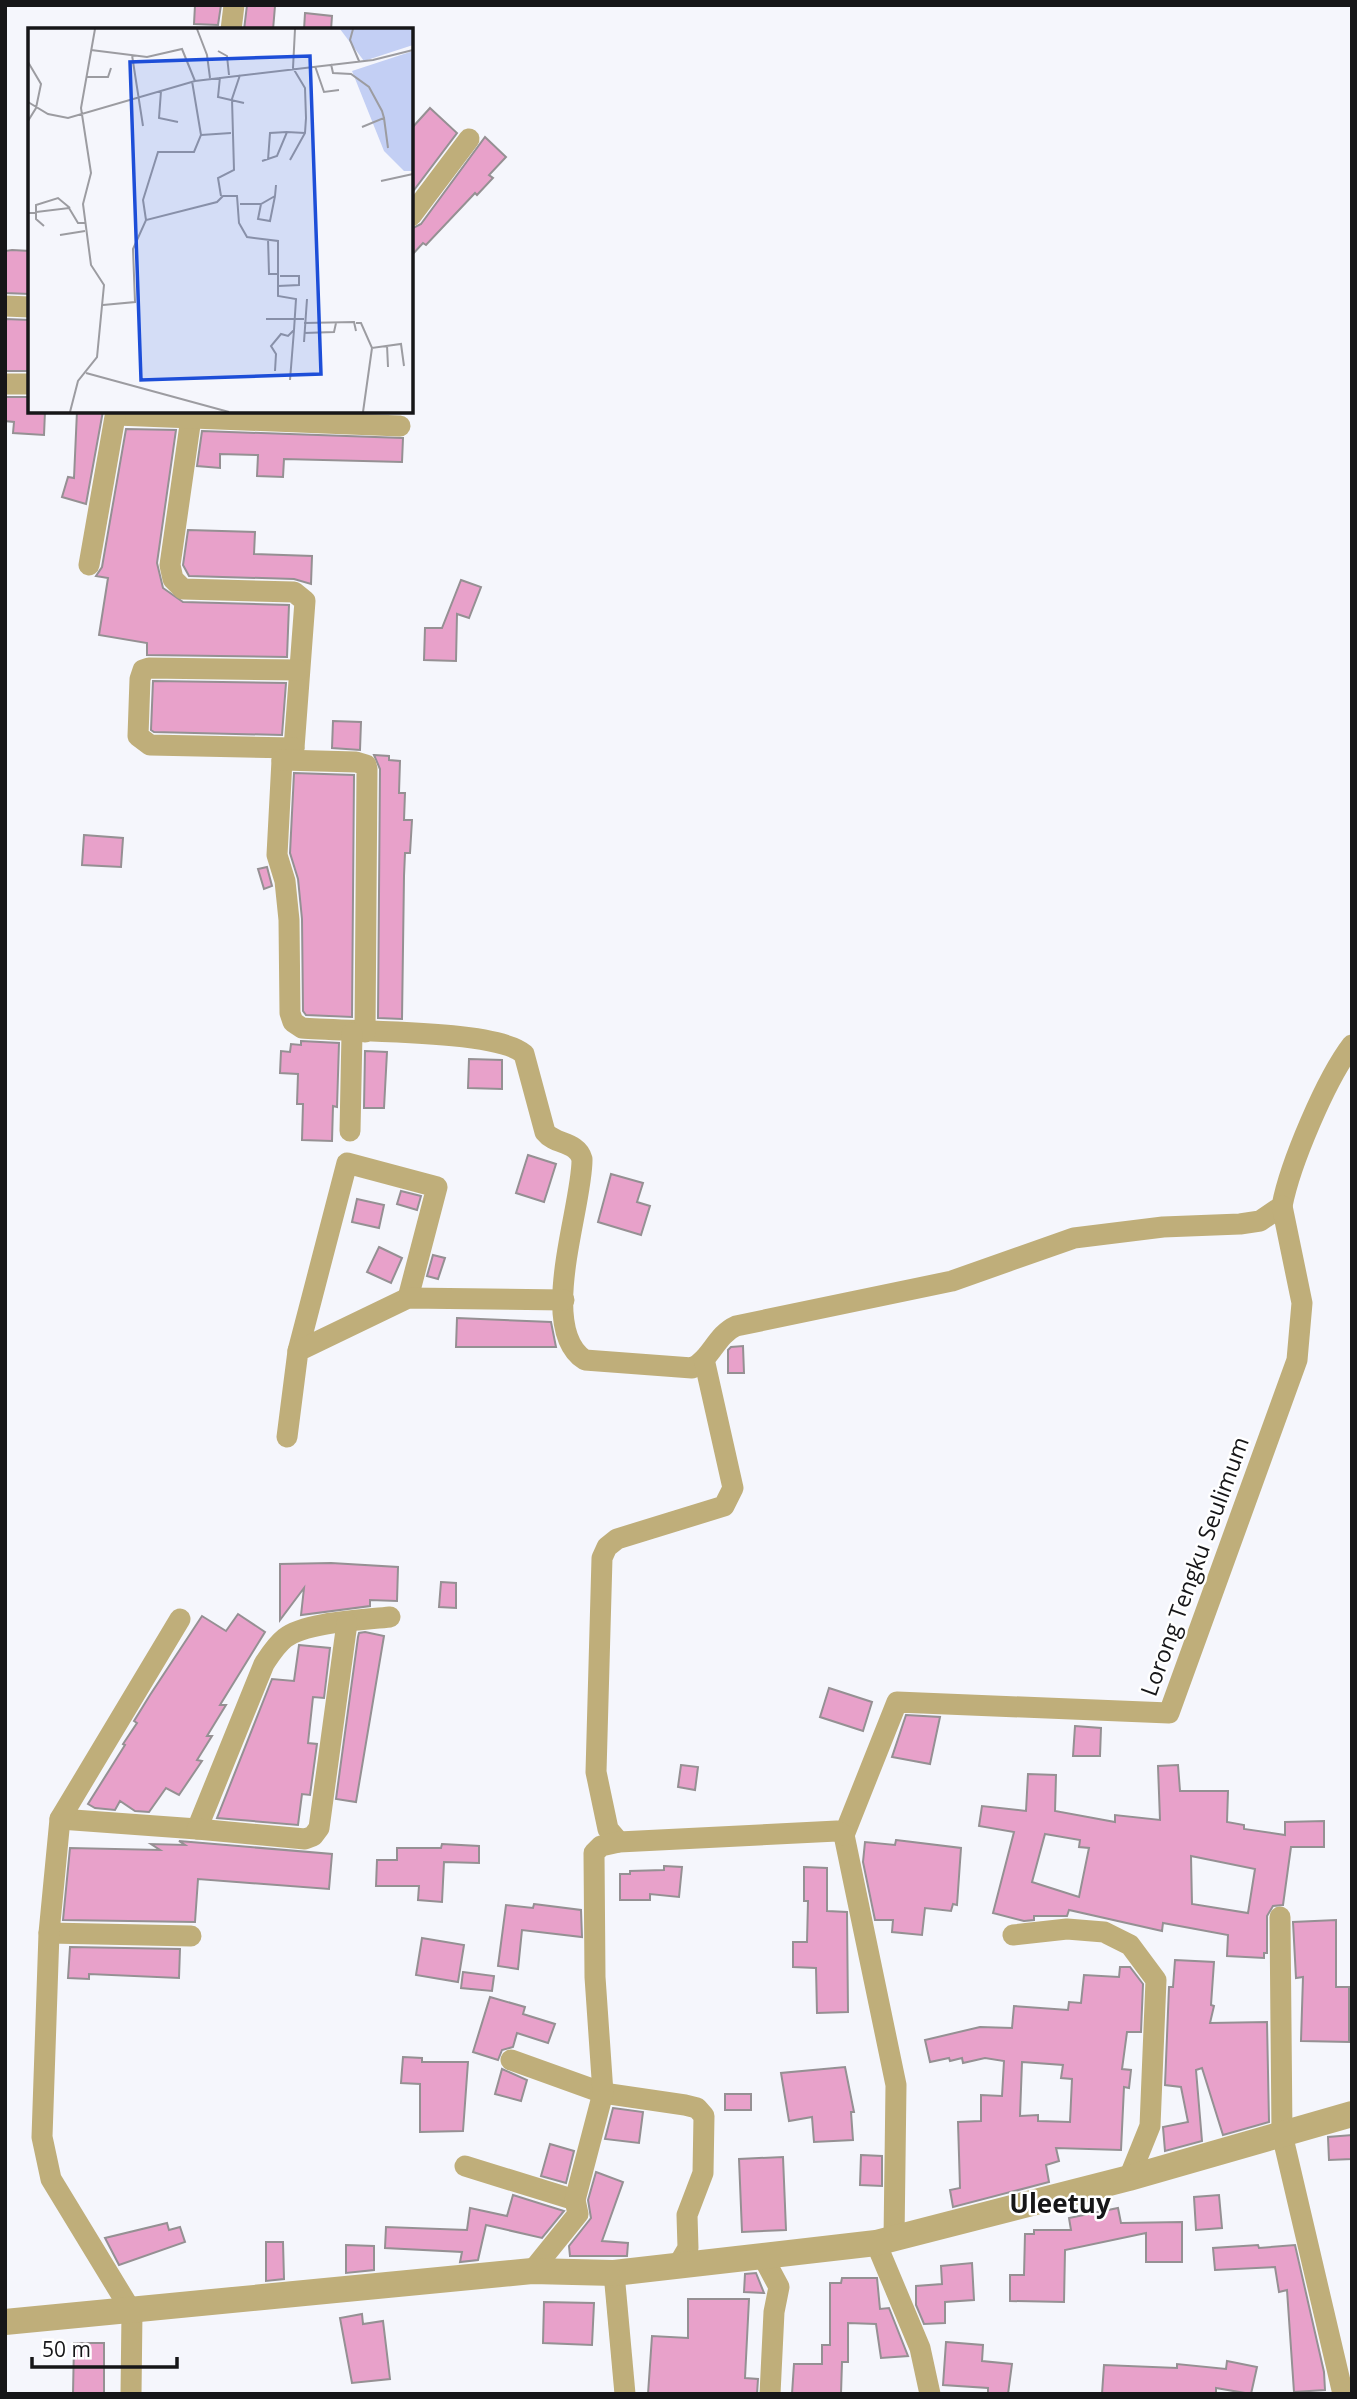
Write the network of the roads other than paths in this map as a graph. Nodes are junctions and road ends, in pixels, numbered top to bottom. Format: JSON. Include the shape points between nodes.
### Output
{"nodes":[{"id":1,"x":234,"y":5,"type":"edge"},
{"id":2,"x":231,"y":28,"type":"edge"},
{"id":3,"x":470,"y":139,"type":"dead end"},
{"id":4,"x":413,"y":213,"type":"edge"},
{"id":5,"x":5,"y":306,"type":"edge"},
{"id":6,"x":28,"y":307,"type":"edge"},
{"id":7,"x":5,"y":384,"type":"edge"},
{"id":8,"x":28,"y":384,"type":"edge"},
{"id":9,"x":116,"y":413,"type":"edge"},
{"id":10,"x":192,"y":414,"type":"edge"},
{"id":11,"x":400,"y":426,"type":"dead end"},
{"id":12,"x":89,"y":565,"type":"dead end"},
{"id":13,"x":299,"y":670,"type":"junction"},
{"id":14,"x":288,"y":754,"type":"junction"},
{"id":15,"x":358,"y":1032,"type":"junction"},
{"id":16,"x":1352,"y":1045,"type":"edge"},
{"id":17,"x":350,"y":1131,"type":"dead end"},
{"id":18,"x":1282,"y":1206,"type":"junction"},
{"id":19,"x":1260,"y":1221,"type":"junction"},
{"id":20,"x":1287,"y":1239,"type":"junction"},
{"id":21,"x":408,"y":1298,"type":"junction"},
{"id":22,"x":564,"y":1300,"type":"junction"},
{"id":23,"x":298,"y":1351,"type":"junction"},
{"id":24,"x":704,"y":1359,"type":"junction"},
{"id":25,"x":287,"y":1437,"type":"dead end"},
{"id":26,"x":390,"y":1617,"type":"dead end"},
{"id":27,"x":180,"y":1619,"type":"dead end"},
{"id":28,"x":346,"y":1623,"type":"junction"},
{"id":29,"x":60,"y":1819,"type":"junction"},
{"id":30,"x":197,"y":1829,"type":"junction"},
{"id":31,"x":844,"y":1835,"type":"junction"},
{"id":32,"x":619,"y":1842,"type":"junction"},
{"id":33,"x":1280,"y":1917,"type":"dead end"},
{"id":34,"x":48,"y":1933,"type":"junction"},
{"id":35,"x":1013,"y":1935,"type":"dead end"},
{"id":36,"x":191,"y":1936,"type":"dead end"},
{"id":37,"x":511,"y":2060,"type":"dead end"},
{"id":38,"x":603,"y":2092,"type":"junction"},
{"id":39,"x":1352,"y":2114,"type":"edge"},
{"id":40,"x":1282,"y":2134,"type":"junction"},
{"id":41,"x":465,"y":2166,"type":"dead end"},
{"id":42,"x":1129,"y":2178,"type":"junction"},
{"id":43,"x":575,"y":2200,"type":"junction"},
{"id":44,"x":885,"y":2241,"type":"junction"},
{"id":45,"x":762,"y":2257,"type":"junction"},
{"id":46,"x":677,"y":2267,"type":"junction"},
{"id":47,"x":531,"y":2271,"type":"junction"},
{"id":48,"x":614,"y":2273,"type":"junction"},
{"id":49,"x":132,"y":2312,"type":"junction"},
{"id":50,"x":5,"y":2322,"type":"edge"},
{"id":51,"x":131,"y":2394,"type":"edge"},
{"id":52,"x":625,"y":2394,"type":"edge"},
{"id":53,"x":770,"y":2394,"type":"edge"},
{"id":54,"x":930,"y":2394,"type":"edge"},
{"id":55,"x":1343,"y":2394,"type":"edge"}],
"edges":[{"from":1,"to":2,"type":"street"},
{"from":3,"to":4,"type":"street"},
{"from":5,"to":6,"type":"street"},
{"from":7,"to":8,"type":"street"},
{"from":9,"to":10,"type":"street"},
{"from":9,"to":12,"type":"street"},
{"from":10,"to":11,"type":"street"},
{"from":10,"to":13,"type":"street","via":[[170,565],[173,579],[183,589],[299,594],[306,608]]},
{"from":13,"to":14,"type":"street"},
{"from":13,"to":14,"type":"street","via":[[149,668],[140,679],[138,736],[143,742]]},
{"from":14,"to":15,"type":"street","via":[[277,855],[289,920],[290,1013],[302,1028]]},
{"from":14,"to":15,"type":"street","via":[[366,765]]},
{"from":15,"to":17,"type":"street"},
{"from":15,"to":22,"type":"street","via":[[430,1033],[498,1044],[524,1054],[545,1132],[572,1146],[582,1160],[567,1246]]},
{"from":16,"to":18,"type":"street","via":[[1328,1084]]},
{"from":18,"to":19,"type":"street"},
{"from":18,"to":20,"type":"street","name":"Lorong Tengku Seulimum"},
{"from":19,"to":20,"type":"street"},
{"from":19,"to":24,"type":"street","via":[[1074,1238],[952,1281],[736,1326],[723,1334]]},
{"from":20,"to":31,"type":"street","name":"Lorong Tengku Seulimum","via":[[1302,1303],[1297,1360],[1169,1713],[897,1702]]},
{"from":21,"to":22,"type":"street"},
{"from":21,"to":23,"type":"street"},
{"from":21,"to":23,"type":"street","via":[[437,1187],[347,1163]]},
{"from":22,"to":24,"type":"street","via":[[571,1344],[585,1360],[692,1368]]},
{"from":23,"to":25,"type":"street"},
{"from":24,"to":32,"type":"street","via":[[733,1488],[729,1501],[617,1539],[602,1558],[596,1785],[608,1829]]},
{"from":26,"to":28,"type":"street"},
{"from":27,"to":29,"type":"street"},
{"from":28,"to":30,"type":"street","via":[[302,1629],[286,1636],[273,1650]]},
{"from":28,"to":30,"type":"street","via":[[319,1828],[305,1839]]},
{"from":29,"to":30,"type":"street"},
{"from":29,"to":34,"type":"street"},
{"from":31,"to":32,"type":"street","via":[[837,1830]]},
{"from":31,"to":44,"type":"street","via":[[896,2085]]},
{"from":32,"to":38,"type":"street","via":[[601,1846],[592,1861]]},
{"from":33,"to":40,"type":"street"},
{"from":34,"to":36,"type":"street"},
{"from":34,"to":49,"type":"street","via":[[45,2160],[57,2190]]},
{"from":35,"to":42,"type":"street","via":[[1067,1929],[1104,1932],[1130,1945],[1156,1980],[1150,2126]]},
{"from":37,"to":38,"type":"street"},
{"from":38,"to":43,"type":"street"},
{"from":38,"to":46,"type":"street","via":[[685,2105],[704,2116],[703,2173],[687,2215],[688,2248]]},
{"from":39,"to":40,"type":"street"},
{"from":40,"to":42,"type":"street"},
{"from":40,"to":55,"type":"street"},
{"from":41,"to":43,"type":"street"},
{"from":42,"to":44,"type":"street"},
{"from":43,"to":47,"type":"street","via":[[578,2214]]},
{"from":44,"to":45,"type":"street"},
{"from":44,"to":54,"type":"street"},
{"from":45,"to":46,"type":"street"},
{"from":45,"to":53,"type":"street","via":[[779,2287]]},
{"from":46,"to":48,"type":"street"},
{"from":47,"to":48,"type":"street"},
{"from":47,"to":49,"type":"street"},
{"from":48,"to":52,"type":"street"},
{"from":49,"to":50,"type":"street"},
{"from":49,"to":51,"type":"street"}]}
